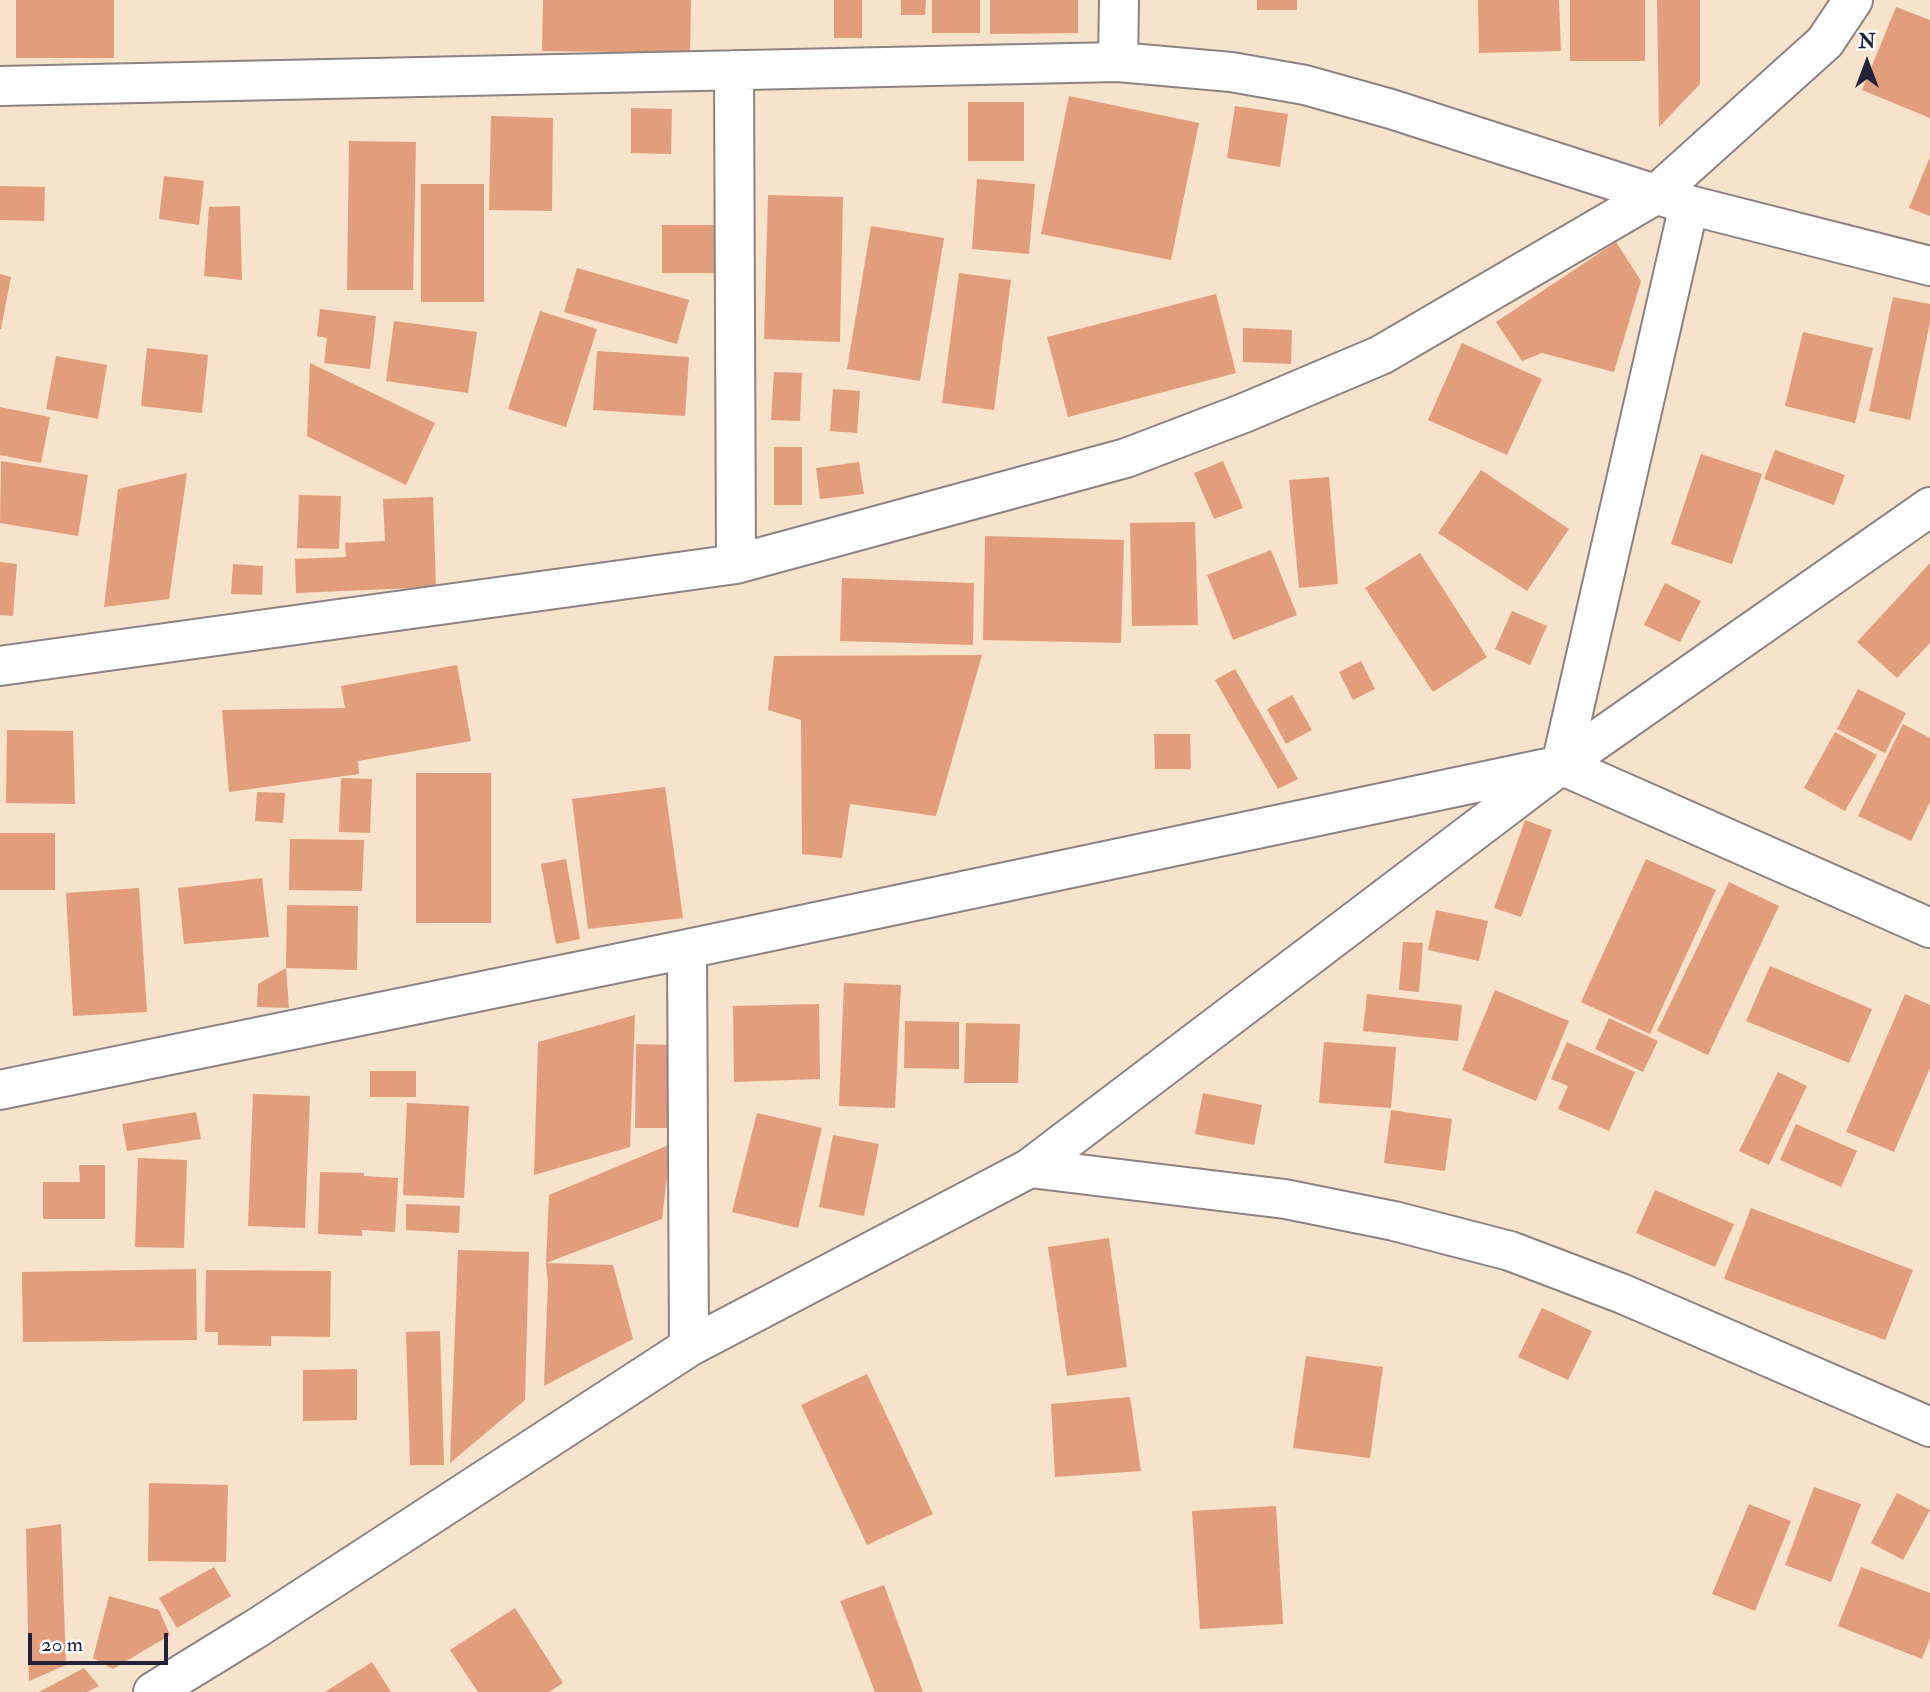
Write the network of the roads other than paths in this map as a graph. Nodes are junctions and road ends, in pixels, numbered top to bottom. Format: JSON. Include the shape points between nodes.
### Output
{"nodes":[{"id":1,"x":1119,"y":0,"type":"edge"},
{"id":2,"x":1853,"y":0,"type":"edge"},
{"id":3,"x":1118,"y":62,"type":"junction"},
{"id":4,"x":734,"y":70,"type":"junction"},
{"id":5,"x":0,"y":86,"type":"edge"},
{"id":6,"x":1672,"y":200,"type":"junction"},
{"id":7,"x":1930,"y":266,"type":"edge"},
{"id":8,"x":1930,"y":507,"type":"edge"},
{"id":9,"x":736,"y":564,"type":"junction"},
{"id":10,"x":0,"y":666,"type":"edge"},
{"id":11,"x":1561,"y":765,"type":"junction"},
{"id":12,"x":1930,"y":928,"type":"edge"},
{"id":13,"x":687,"y":949,"type":"junction"},
{"id":14,"x":0,"y":1090,"type":"edge"},
{"id":15,"x":1030,"y":1168,"type":"junction"},
{"id":16,"x":689,"y":1347,"type":"junction"},
{"id":17,"x":1930,"y":1427,"type":"edge"},
{"id":18,"x":153,"y":1692,"type":"edge"}],
"edges":[{"from":1,"to":3,"type":"street"},
{"from":2,"to":6,"type":"street","via":[[1825,42]]},
{"from":3,"to":4,"type":"street"},
{"from":3,"to":6,"type":"street","via":[[1231,72],[1304,85]]},
{"from":4,"to":5,"type":"street"},
{"from":4,"to":9,"type":"street"},
{"from":6,"to":7,"type":"street"},
{"from":6,"to":9,"type":"street","via":[[1381,355],[1244,413],[1126,457]]},
{"from":6,"to":11,"type":"street"},
{"from":8,"to":11,"type":"street"},
{"from":9,"to":10,"type":"street"},
{"from":11,"to":12,"type":"street"},
{"from":11,"to":13,"type":"street"},
{"from":11,"to":15,"type":"street"},
{"from":13,"to":14,"type":"street"},
{"from":13,"to":16,"type":"street"},
{"from":15,"to":16,"type":"street"},
{"from":15,"to":17,"type":"street","via":[[1285,1199],[1510,1251],[1623,1294]]},
{"from":16,"to":18,"type":"street"}]}
